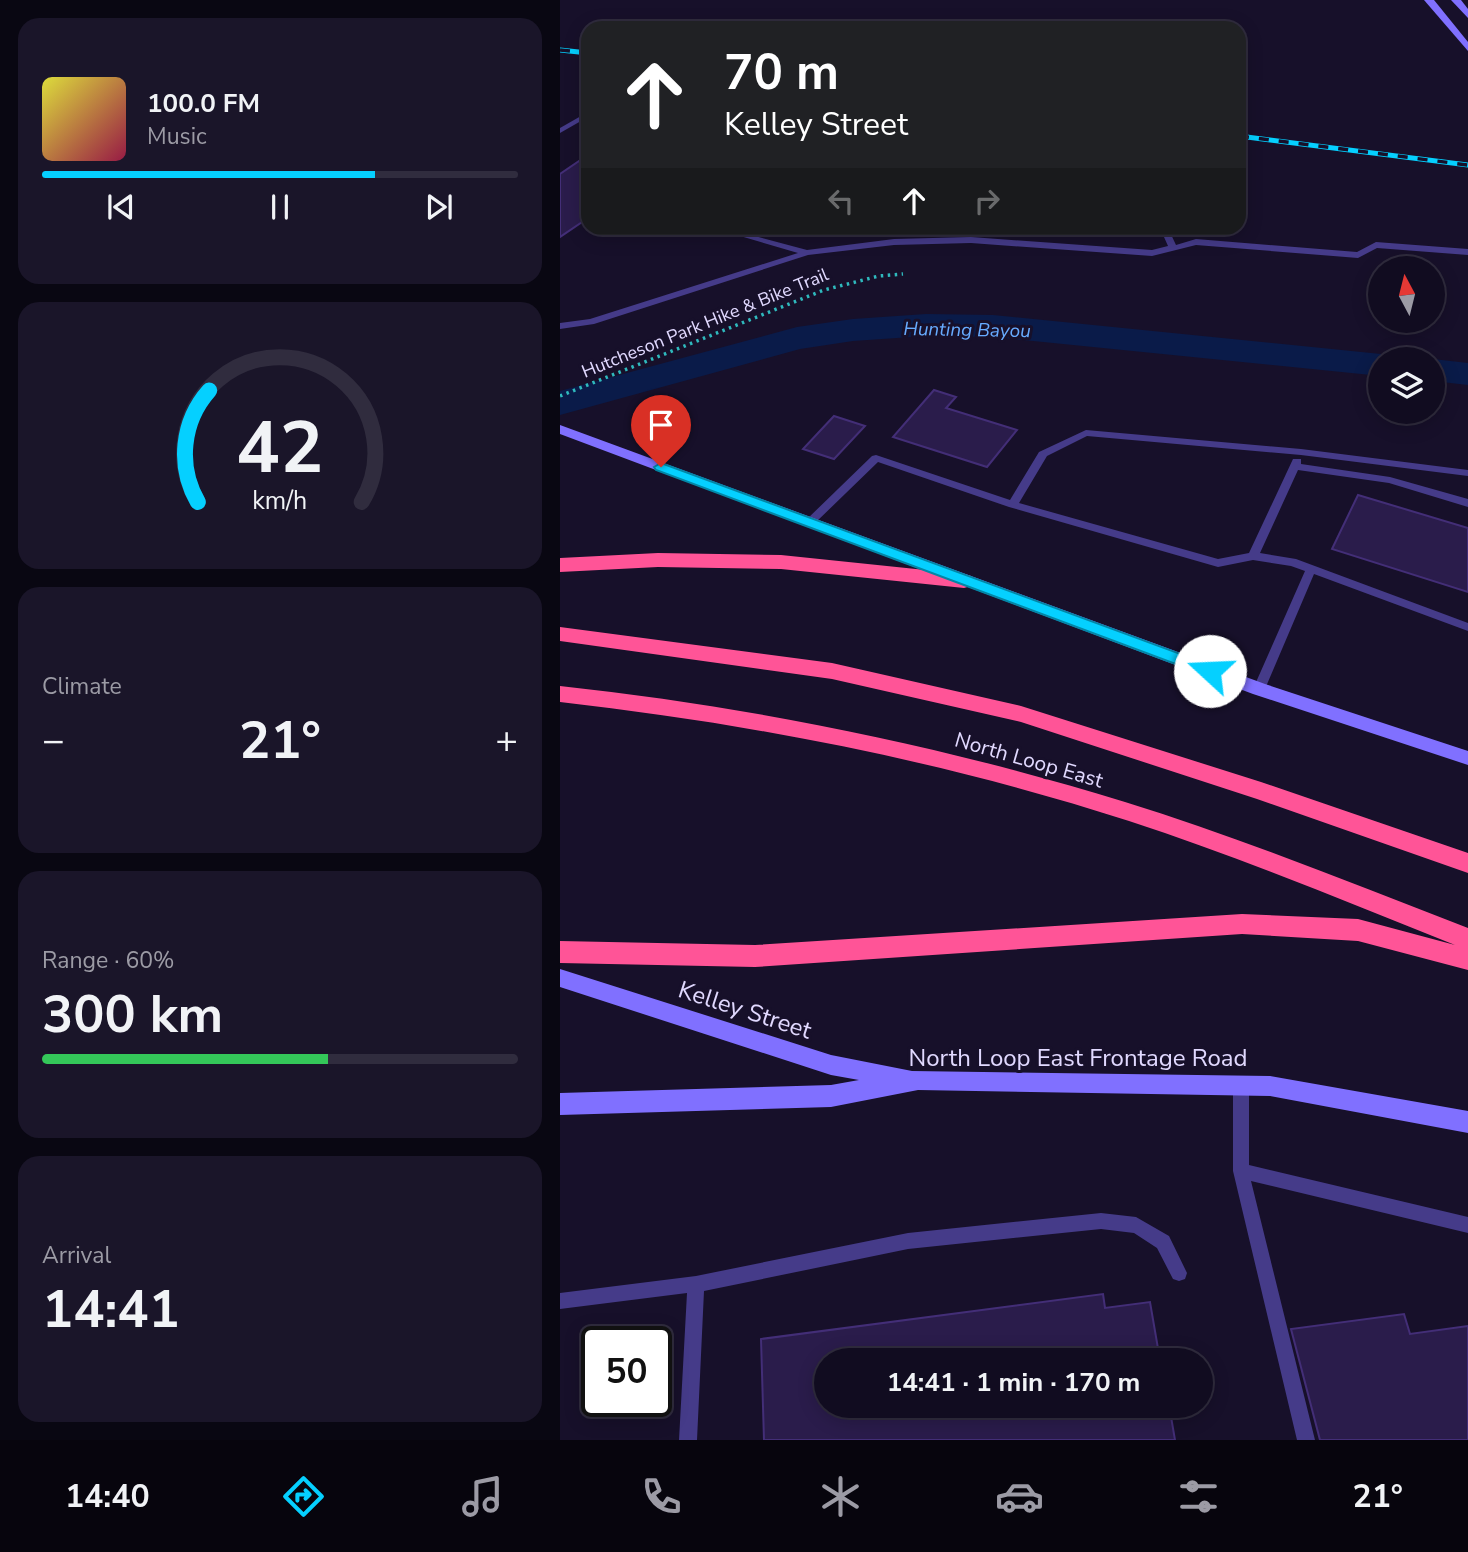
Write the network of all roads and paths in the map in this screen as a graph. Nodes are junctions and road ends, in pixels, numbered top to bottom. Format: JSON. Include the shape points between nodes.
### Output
{"nodes":[{"id":1,"x":1429,"y":0,"type":"edge"},
{"id":2,"x":1456,"y":1,"type":"edge"},
{"id":3,"x":1468,"y":15,"type":"edge"},
{"id":4,"x":1468,"y":48,"type":"edge"},
{"id":5,"x":581,"y":118,"type":"edge"},
{"id":6,"x":560,"y":131,"type":"edge"},
{"id":7,"x":742,"y":235,"type":"edge"},
{"id":8,"x":1167,"y":235,"type":"edge"},
{"id":9,"x":1173,"y":248,"type":"junction"},
{"id":10,"x":1468,"y":252,"type":"edge"},
{"id":11,"x":807,"y":253,"type":"junction"},
{"id":12,"x":903,"y":274,"type":"dead end"},
{"id":13,"x":560,"y":326,"type":"edge"},
{"id":14,"x":560,"y":396,"type":"edge"},
{"id":15,"x":561,"y":430,"type":"edge"},
{"id":16,"x":1301,"y":452,"type":"junction"},
{"id":17,"x":1295,"y":467,"type":"junction"},
{"id":18,"x":1468,"y":473,"type":"edge"},
{"id":19,"x":1468,"y":503,"type":"edge"},
{"id":20,"x":1013,"y":505,"type":"junction"},
{"id":21,"x":809,"y":523,"type":"junction"},
{"id":22,"x":1253,"y":556,"type":"junction"},
{"id":23,"x":560,"y":565,"type":"edge"},
{"id":24,"x":1311,"y":569,"type":"junction"},
{"id":25,"x":964,"y":581,"type":"junction"},
{"id":26,"x":1468,"y":627,"type":"edge"},
{"id":27,"x":560,"y":634,"type":"edge"},
{"id":28,"x":1259,"y":689,"type":"junction"},
{"id":29,"x":560,"y":694,"type":"edge"},
{"id":30,"x":1468,"y":758,"type":"edge"},
{"id":31,"x":1468,"y":863,"type":"edge"},
{"id":32,"x":1468,"y":939,"type":"edge"},
{"id":33,"x":560,"y":952,"type":"edge"},
{"id":34,"x":1468,"y":960,"type":"edge"},
{"id":35,"x":560,"y":978,"type":"edge"},
{"id":36,"x":918,"y":1080,"type":"junction"},
{"id":37,"x":1241,"y":1085,"type":"junction"},
{"id":38,"x":560,"y":1104,"type":"edge"},
{"id":39,"x":1468,"y":1122,"type":"edge"},
{"id":40,"x":1241,"y":1171,"type":"junction"},
{"id":41,"x":1468,"y":1225,"type":"edge"},
{"id":42,"x":1179,"y":1273,"type":"dead end"},
{"id":43,"x":696,"y":1284,"type":"junction"},
{"id":44,"x":560,"y":1301,"type":"edge"},
{"id":45,"x":688,"y":1440,"type":"edge"},
{"id":46,"x":1306,"y":1440,"type":"edge"}],
"edges":[{"from":1,"to":4,"type":"main road"},
{"from":2,"to":3,"type":"main road"},
{"from":5,"to":6,"type":"lane"},
{"from":7,"to":11,"type":"lane"},
{"from":8,"to":9,"type":"lane"},
{"from":9,"to":10,"type":"lane","via":[[1196,242],[1358,255],[1376,245]]},
{"from":9,"to":11,"type":"lane","via":[[1152,253],[971,240],[894,242]]},
{"from":11,"to":13,"type":"lane","via":[[591,322]]},
{"from":12,"to":14,"type":"path","name":"Hutcheson Park Hike & Bike Trail","via":[[824,290]]},
{"from":15,"to":21,"type":"main road"},
{"from":16,"to":17,"type":"lane"},
{"from":16,"to":18,"type":"lane"},
{"from":16,"to":20,"type":"lane","via":[[1086,433],[1043,454]]},
{"from":17,"to":19,"type":"lane","via":[[1390,480]]},
{"from":17,"to":22,"type":"lane"},
{"from":20,"to":21,"type":"lane","via":[[876,458]]},
{"from":20,"to":22,"type":"lane","via":[[1218,563]]},
{"from":21,"to":25,"type":"main road"},
{"from":22,"to":24,"type":"lane"},
{"from":23,"to":25,"type":"highway","via":[[658,560],[780,562]]},
{"from":24,"to":26,"type":"lane"},
{"from":24,"to":28,"type":"lane"},
{"from":25,"to":28,"type":"main road"},
{"from":27,"to":31,"type":"highway","name":"North Loop East","via":[[832,671],[1021,715],[1261,790]]},
{"from":28,"to":30,"type":"main road"},
{"from":29,"to":32,"type":"highway","name":"North Loop East","via":[[817,731],[1004,775],[1205,838]]},
{"from":33,"to":34,"type":"highway","via":[[755,956],[1242,924],[1358,930]]},
{"from":35,"to":36,"type":"main road","name":"Kelley Street","via":[[831,1065]]},
{"from":36,"to":37,"type":"main road","name":"North Loop East Frontage Road"},
{"from":36,"to":38,"type":"main road","name":"North Loop East Frontage Road","via":[[831,1096]]},
{"from":37,"to":39,"type":"main road","name":"North Loop East Frontage Road","via":[[1270,1086]]},
{"from":37,"to":40,"type":"lane"},
{"from":40,"to":41,"type":"lane"},
{"from":40,"to":46,"type":"lane"},
{"from":42,"to":43,"type":"lane","via":[[1163,1242],[1136,1225],[1101,1221],[908,1241]]},
{"from":43,"to":44,"type":"lane"},
{"from":43,"to":45,"type":"lane"}]}
